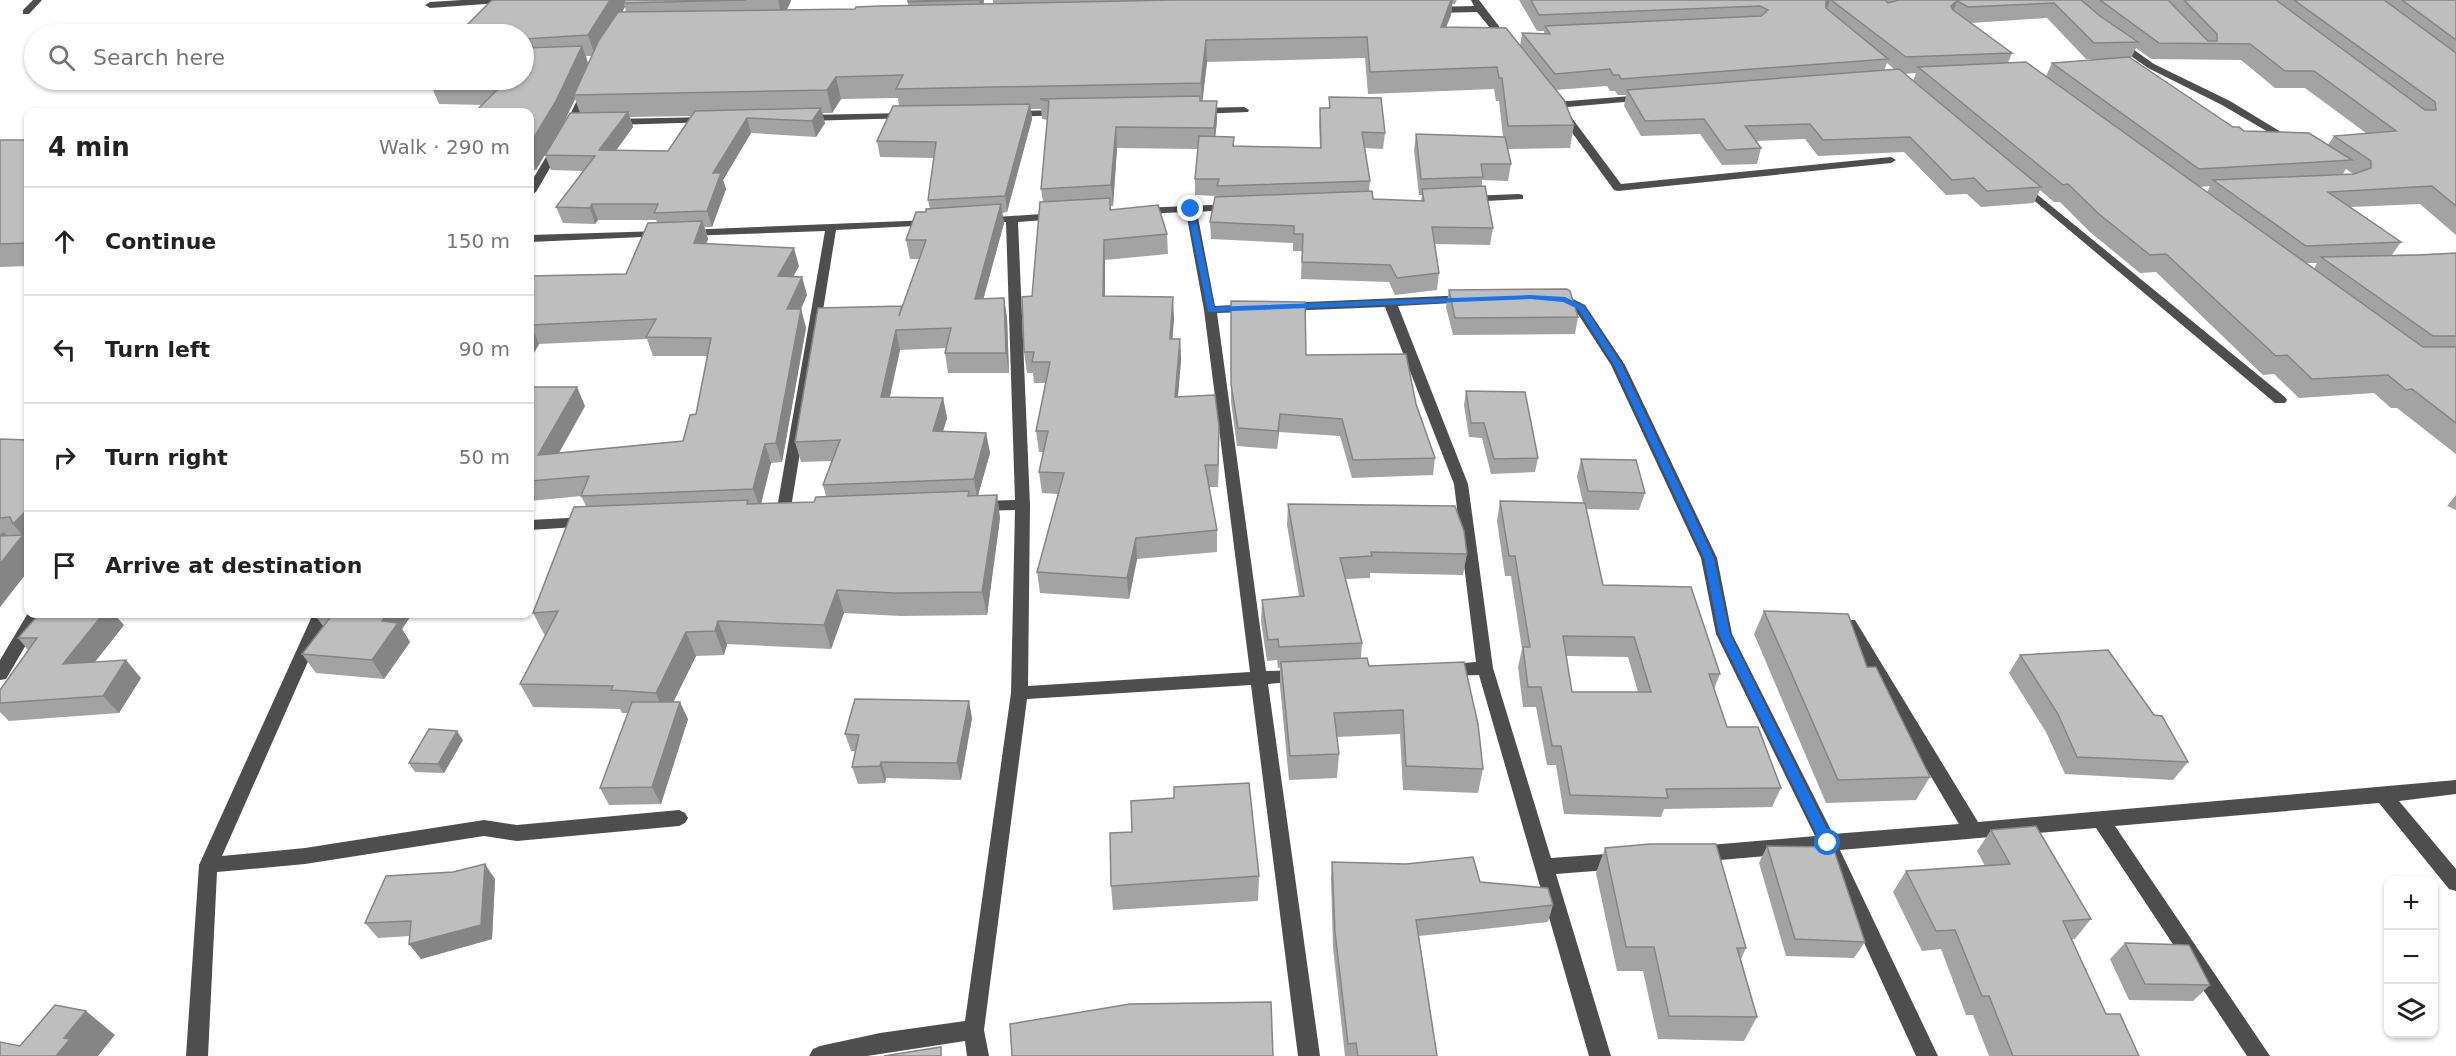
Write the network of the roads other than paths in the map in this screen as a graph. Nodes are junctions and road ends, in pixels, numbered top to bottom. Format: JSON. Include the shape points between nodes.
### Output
{"nodes":[{"id":1,"x":38,"y":0,"type":"edge"},
{"id":2,"x":499,"y":0,"type":"edge"},
{"id":3,"x":1478,"y":4,"type":"edge"},
{"id":4,"x":430,"y":5,"type":"dead end"},
{"id":5,"x":1421,"y":10,"type":"edge"},
{"id":6,"x":26,"y":12,"type":"dead end"},
{"id":7,"x":2106,"y":34,"type":"edge"},
{"id":8,"x":1516,"y":55,"type":"edge"},
{"id":9,"x":591,"y":81,"type":"edge"},
{"id":10,"x":1650,"y":98,"type":"edge"},
{"id":11,"x":1244,"y":110,"type":"dead end"},
{"id":12,"x":1185,"y":111,"type":"edge"},
{"id":13,"x":1067,"y":113,"type":"edge"},
{"id":14,"x":996,"y":115,"type":"edge"},
{"id":15,"x":913,"y":116,"type":"edge"},
{"id":16,"x":795,"y":118,"type":"edge"},
{"id":17,"x":724,"y":120,"type":"edge"},
{"id":18,"x":606,"y":122,"type":"edge"},
{"id":19,"x":571,"y":123,"type":"junction"},
{"id":20,"x":582,"y":123,"type":"edge"},
{"id":21,"x":2302,"y":148,"type":"edge"},
{"id":22,"x":1891,"y":160,"type":"dead end"},
{"id":23,"x":2015,"y":178,"type":"edge"},
{"id":24,"x":534,"y":183,"type":"edge"},
{"id":25,"x":1519,"y":197,"type":"dead end"},
{"id":26,"x":1460,"y":199,"type":"edge"},
{"id":27,"x":1249,"y":207,"type":"edge"},
{"id":28,"x":1191,"y":209,"type":"junction"},
{"id":29,"x":1134,"y":211,"type":"edge"},
{"id":30,"x":1067,"y":215,"type":"edge"},
{"id":31,"x":1012,"y":219,"type":"junction"},
{"id":32,"x":967,"y":221,"type":"edge"},
{"id":33,"x":944,"y":222,"type":"edge"},
{"id":34,"x":831,"y":228,"type":"junction"},
{"id":35,"x":534,"y":239,"type":"edge"},
{"id":36,"x":1542,"y":298,"type":"edge"},
{"id":37,"x":1484,"y":299,"type":"edge"},
{"id":38,"x":1390,"y":303,"type":"junction"},
{"id":39,"x":1210,"y":310,"type":"junction"},
{"id":40,"x":2280,"y":400,"type":"dead end"},
{"id":41,"x":1023,"y":505,"type":"junction"},
{"id":42,"x":963,"y":507,"type":"edge"},
{"id":43,"x":783,"y":514,"type":"edge"},
{"id":44,"x":599,"y":522,"type":"edge"},
{"id":45,"x":534,"y":525,"type":"edge"},
{"id":46,"x":34,"y":618,"type":"edge"},
{"id":47,"x":319,"y":618,"type":"edge"},
{"id":48,"x":1849,"y":624,"type":"edge"},
{"id":49,"x":1485,"y":668,"type":"junction"},
{"id":50,"x":1425,"y":671,"type":"edge"},
{"id":51,"x":0,"y":674,"type":"edge"},
{"id":52,"x":1317,"y":675,"type":"edge"},
{"id":53,"x":1257,"y":678,"type":"junction"},
{"id":54,"x":1019,"y":693,"type":"junction"},
{"id":55,"x":2456,"y":787,"type":"edge"},
{"id":56,"x":2382,"y":795,"type":"junction"},
{"id":57,"x":679,"y":818,"type":"dead end"},
{"id":58,"x":2100,"y":819,"type":"junction"},
{"id":59,"x":1973,"y":830,"type":"junction"},
{"id":60,"x":1828,"y":843,"type":"junction"},
{"id":61,"x":1675,"y":856,"type":"edge"},
{"id":62,"x":1639,"y":859,"type":"edge"},
{"id":63,"x":208,"y":865,"type":"junction"},
{"id":64,"x":1545,"y":867,"type":"junction"},
{"id":65,"x":2456,"y":883,"type":"edge"},
{"id":66,"x":974,"y":1030,"type":"junction"},
{"id":67,"x":197,"y":1056,"type":"edge"},
{"id":68,"x":820,"y":1056,"type":"edge"},
{"id":69,"x":978,"y":1056,"type":"edge"},
{"id":70,"x":1309,"y":1056,"type":"edge"},
{"id":71,"x":1600,"y":1056,"type":"edge"},
{"id":72,"x":1927,"y":1056,"type":"edge"},
{"id":73,"x":2259,"y":1056,"type":"edge"}],
"edges":[{"from":1,"to":6,"type":"street"},
{"from":2,"to":4,"type":"street"},
{"from":3,"to":5,"type":"street"},
{"from":3,"to":8,"type":"street","via":[[1509,38]]},
{"from":7,"to":21,"type":"street","via":[[2151,66],[2226,103]]},
{"from":9,"to":19,"type":"street"},
{"from":10,"to":22,"type":"street","via":[[1553,101],[1618,188]]},
{"from":11,"to":12,"type":"street"},
{"from":13,"to":14,"type":"street"},
{"from":15,"to":16,"type":"street"},
{"from":17,"to":18,"type":"street"},
{"from":19,"to":20,"type":"street"},
{"from":19,"to":24,"type":"street"},
{"from":23,"to":40,"type":"street"},
{"from":25,"to":26,"type":"street"},
{"from":27,"to":28,"type":"street"},
{"from":28,"to":29,"type":"street"},
{"from":28,"to":39,"type":"street"},
{"from":30,"to":31,"type":"street"},
{"from":31,"to":32,"type":"street"},
{"from":31,"to":41,"type":"street"},
{"from":33,"to":34,"type":"street"},
{"from":34,"to":35,"type":"street"},
{"from":34,"to":43,"type":"street"},
{"from":36,"to":60,"type":"street","via":[[1565,300],[1581,308],[1618,365],[1709,558],[1725,634]]},
{"from":37,"to":38,"type":"street"},
{"from":38,"to":39,"type":"street"},
{"from":38,"to":49,"type":"street","via":[[1461,484]]},
{"from":39,"to":53,"type":"street"},
{"from":41,"to":42,"type":"street"},
{"from":41,"to":54,"type":"street"},
{"from":44,"to":45,"type":"street"},
{"from":46,"to":51,"type":"street"},
{"from":47,"to":63,"type":"street"},
{"from":48,"to":59,"type":"street"},
{"from":49,"to":50,"type":"street"},
{"from":49,"to":64,"type":"street"},
{"from":52,"to":53,"type":"street"},
{"from":53,"to":54,"type":"street"},
{"from":53,"to":70,"type":"street"},
{"from":54,"to":66,"type":"street"},
{"from":55,"to":56,"type":"street"},
{"from":56,"to":58,"type":"street"},
{"from":56,"to":65,"type":"street"},
{"from":57,"to":63,"type":"street","via":[[517,833],[484,828],[305,856]]},
{"from":58,"to":59,"type":"street"},
{"from":58,"to":73,"type":"street"},
{"from":59,"to":60,"type":"street"},
{"from":60,"to":61,"type":"street"},
{"from":60,"to":72,"type":"street"},
{"from":62,"to":64,"type":"street"},
{"from":63,"to":67,"type":"street"},
{"from":64,"to":71,"type":"street"},
{"from":66,"to":68,"type":"street"},
{"from":66,"to":69,"type":"street"}]}
